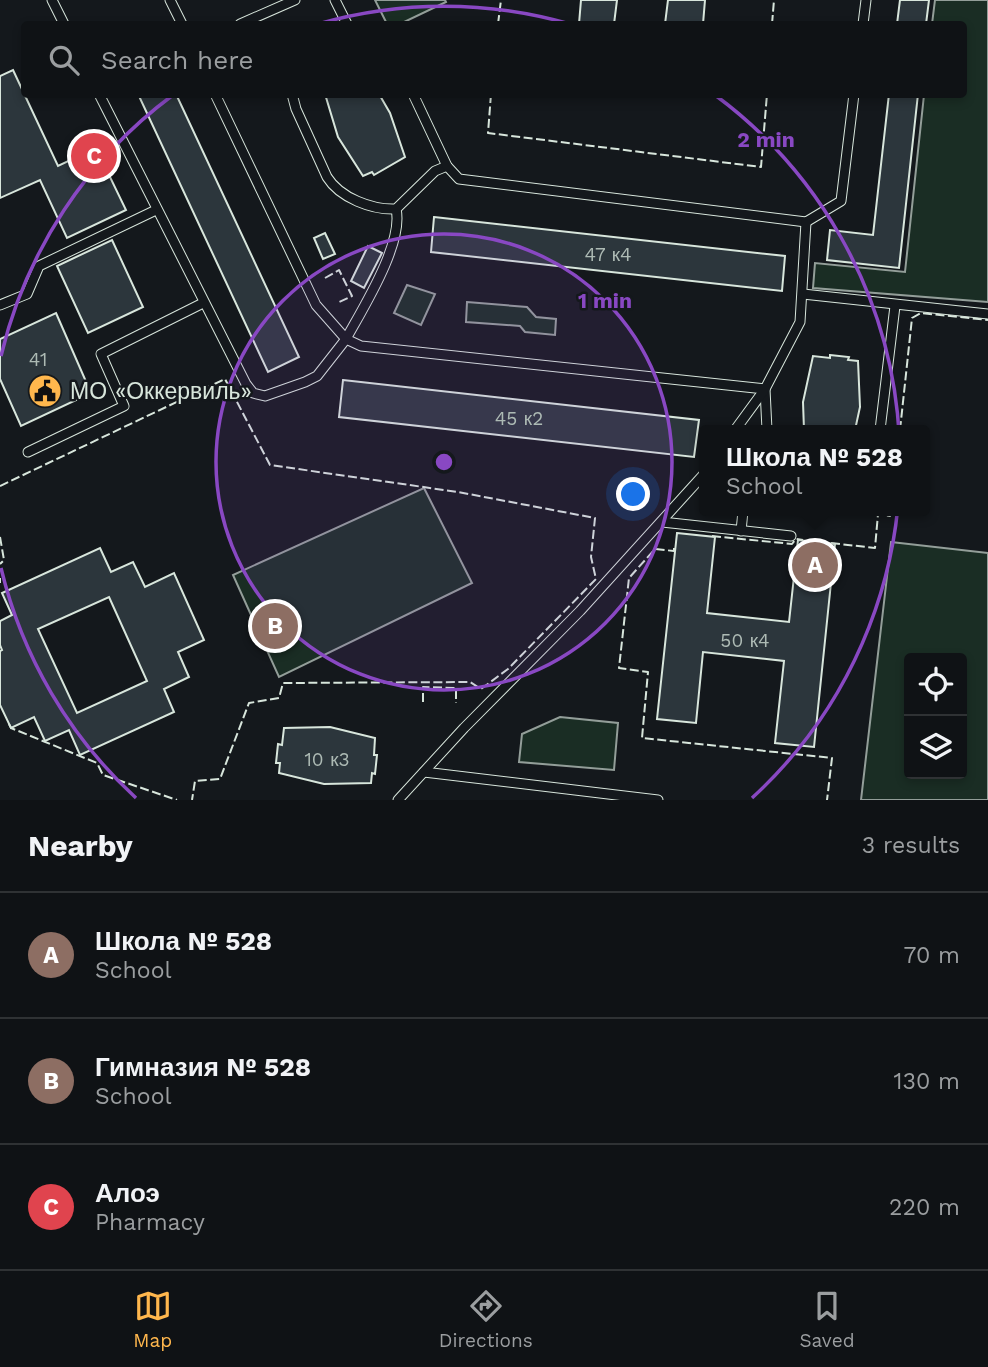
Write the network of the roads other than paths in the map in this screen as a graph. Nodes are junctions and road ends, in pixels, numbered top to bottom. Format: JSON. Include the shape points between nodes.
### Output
{"nodes":[{"id":1,"x":52,"y":0,"type":"edge"},
{"id":2,"x":170,"y":0,"type":"edge"},
{"id":3,"x":295,"y":0,"type":"edge"},
{"id":4,"x":335,"y":0,"type":"edge"},
{"id":5,"x":866,"y":0,"type":"edge"},
{"id":6,"x":62,"y":21,"type":"edge"},
{"id":7,"x":180,"y":21,"type":"edge"},
{"id":8,"x":247,"y":21,"type":"edge"},
{"id":9,"x":346,"y":21,"type":"edge"},
{"id":10,"x":863,"y":21,"type":"edge"},
{"id":11,"x":101,"y":98,"type":"edge"},
{"id":12,"x":217,"y":98,"type":"edge"},
{"id":13,"x":293,"y":98,"type":"edge"},
{"id":14,"x":414,"y":98,"type":"edge"},
{"id":15,"x":854,"y":98,"type":"edge"},
{"id":16,"x":447,"y":166,"type":"junction"},
{"id":17,"x":396,"y":209,"type":"junction"},
{"id":18,"x":156,"y":210,"type":"junction"},
{"id":19,"x":806,"y":222,"type":"junction"},
{"id":20,"x":803,"y":294,"type":"junction"},
{"id":21,"x":203,"y":303,"type":"junction"},
{"id":22,"x":0,"y":305,"type":"edge"},
{"id":23,"x":895,"y":306,"type":"junction"},
{"id":24,"x":988,"y":314,"type":"edge"},
{"id":25,"x":346,"y":339,"type":"junction"},
{"id":26,"x":765,"y":389,"type":"junction"},
{"id":27,"x":739,"y":425,"type":"edge"},
{"id":28,"x":767,"y":425,"type":"edge"},
{"id":29,"x":881,"y":425,"type":"edge"},
{"id":30,"x":28,"y":452,"type":"dead end"},
{"id":31,"x":699,"y":480,"type":"edge"},
{"id":32,"x":742,"y":516,"type":"edge"},
{"id":33,"x":662,"y":522,"type":"junction"},
{"id":34,"x":741,"y":531,"type":"junction"},
{"id":35,"x":791,"y":536,"type":"dead end"},
{"id":36,"x":424,"y":772,"type":"junction"},
{"id":37,"x":398,"y":800,"type":"edge"},
{"id":38,"x":658,"y":800,"type":"edge"}],
"edges":[{"from":1,"to":6,"type":"lane"},
{"from":2,"to":7,"type":"lane"},
{"from":3,"to":8,"type":"lane"},
{"from":4,"to":9,"type":"lane"},
{"from":5,"to":10,"type":"lane"},
{"from":11,"to":18,"type":"lane"},
{"from":12,"to":25,"type":"lane","via":[[316,305]]},
{"from":13,"to":17,"type":"lane","via":[[333,187],[372,206]]},
{"from":14,"to":16,"type":"lane"},
{"from":15,"to":19,"type":"lane","via":[[841,201]]},
{"from":16,"to":17,"type":"lane","via":[[435,171]]},
{"from":16,"to":19,"type":"lane","via":[[459,179],[478,182]]},
{"from":17,"to":25,"type":"lane","via":[[397,230],[379,277]]},
{"from":18,"to":21,"type":"lane"},
{"from":18,"to":22,"type":"lane","via":[[39,266],[27,293]]},
{"from":19,"to":20,"type":"lane"},
{"from":20,"to":23,"type":"lane"},
{"from":20,"to":26,"type":"lane","via":[[800,322]]},
{"from":21,"to":25,"type":"lane","via":[[253,393],[265,396],[317,376]]},
{"from":21,"to":30,"type":"lane","via":[[101,354],[124,406]]},
{"from":23,"to":24,"type":"lane"},
{"from":23,"to":29,"type":"lane"},
{"from":25,"to":26,"type":"lane","via":[[360,346]]},
{"from":26,"to":27,"type":"lane"},
{"from":26,"to":28,"type":"lane"},
{"from":31,"to":33,"type":"lane"},
{"from":32,"to":34,"type":"lane"},
{"from":33,"to":34,"type":"lane"},
{"from":33,"to":36,"type":"lane"},
{"from":34,"to":35,"type":"lane"},
{"from":36,"to":37,"type":"lane"},
{"from":36,"to":38,"type":"lane"}]}
